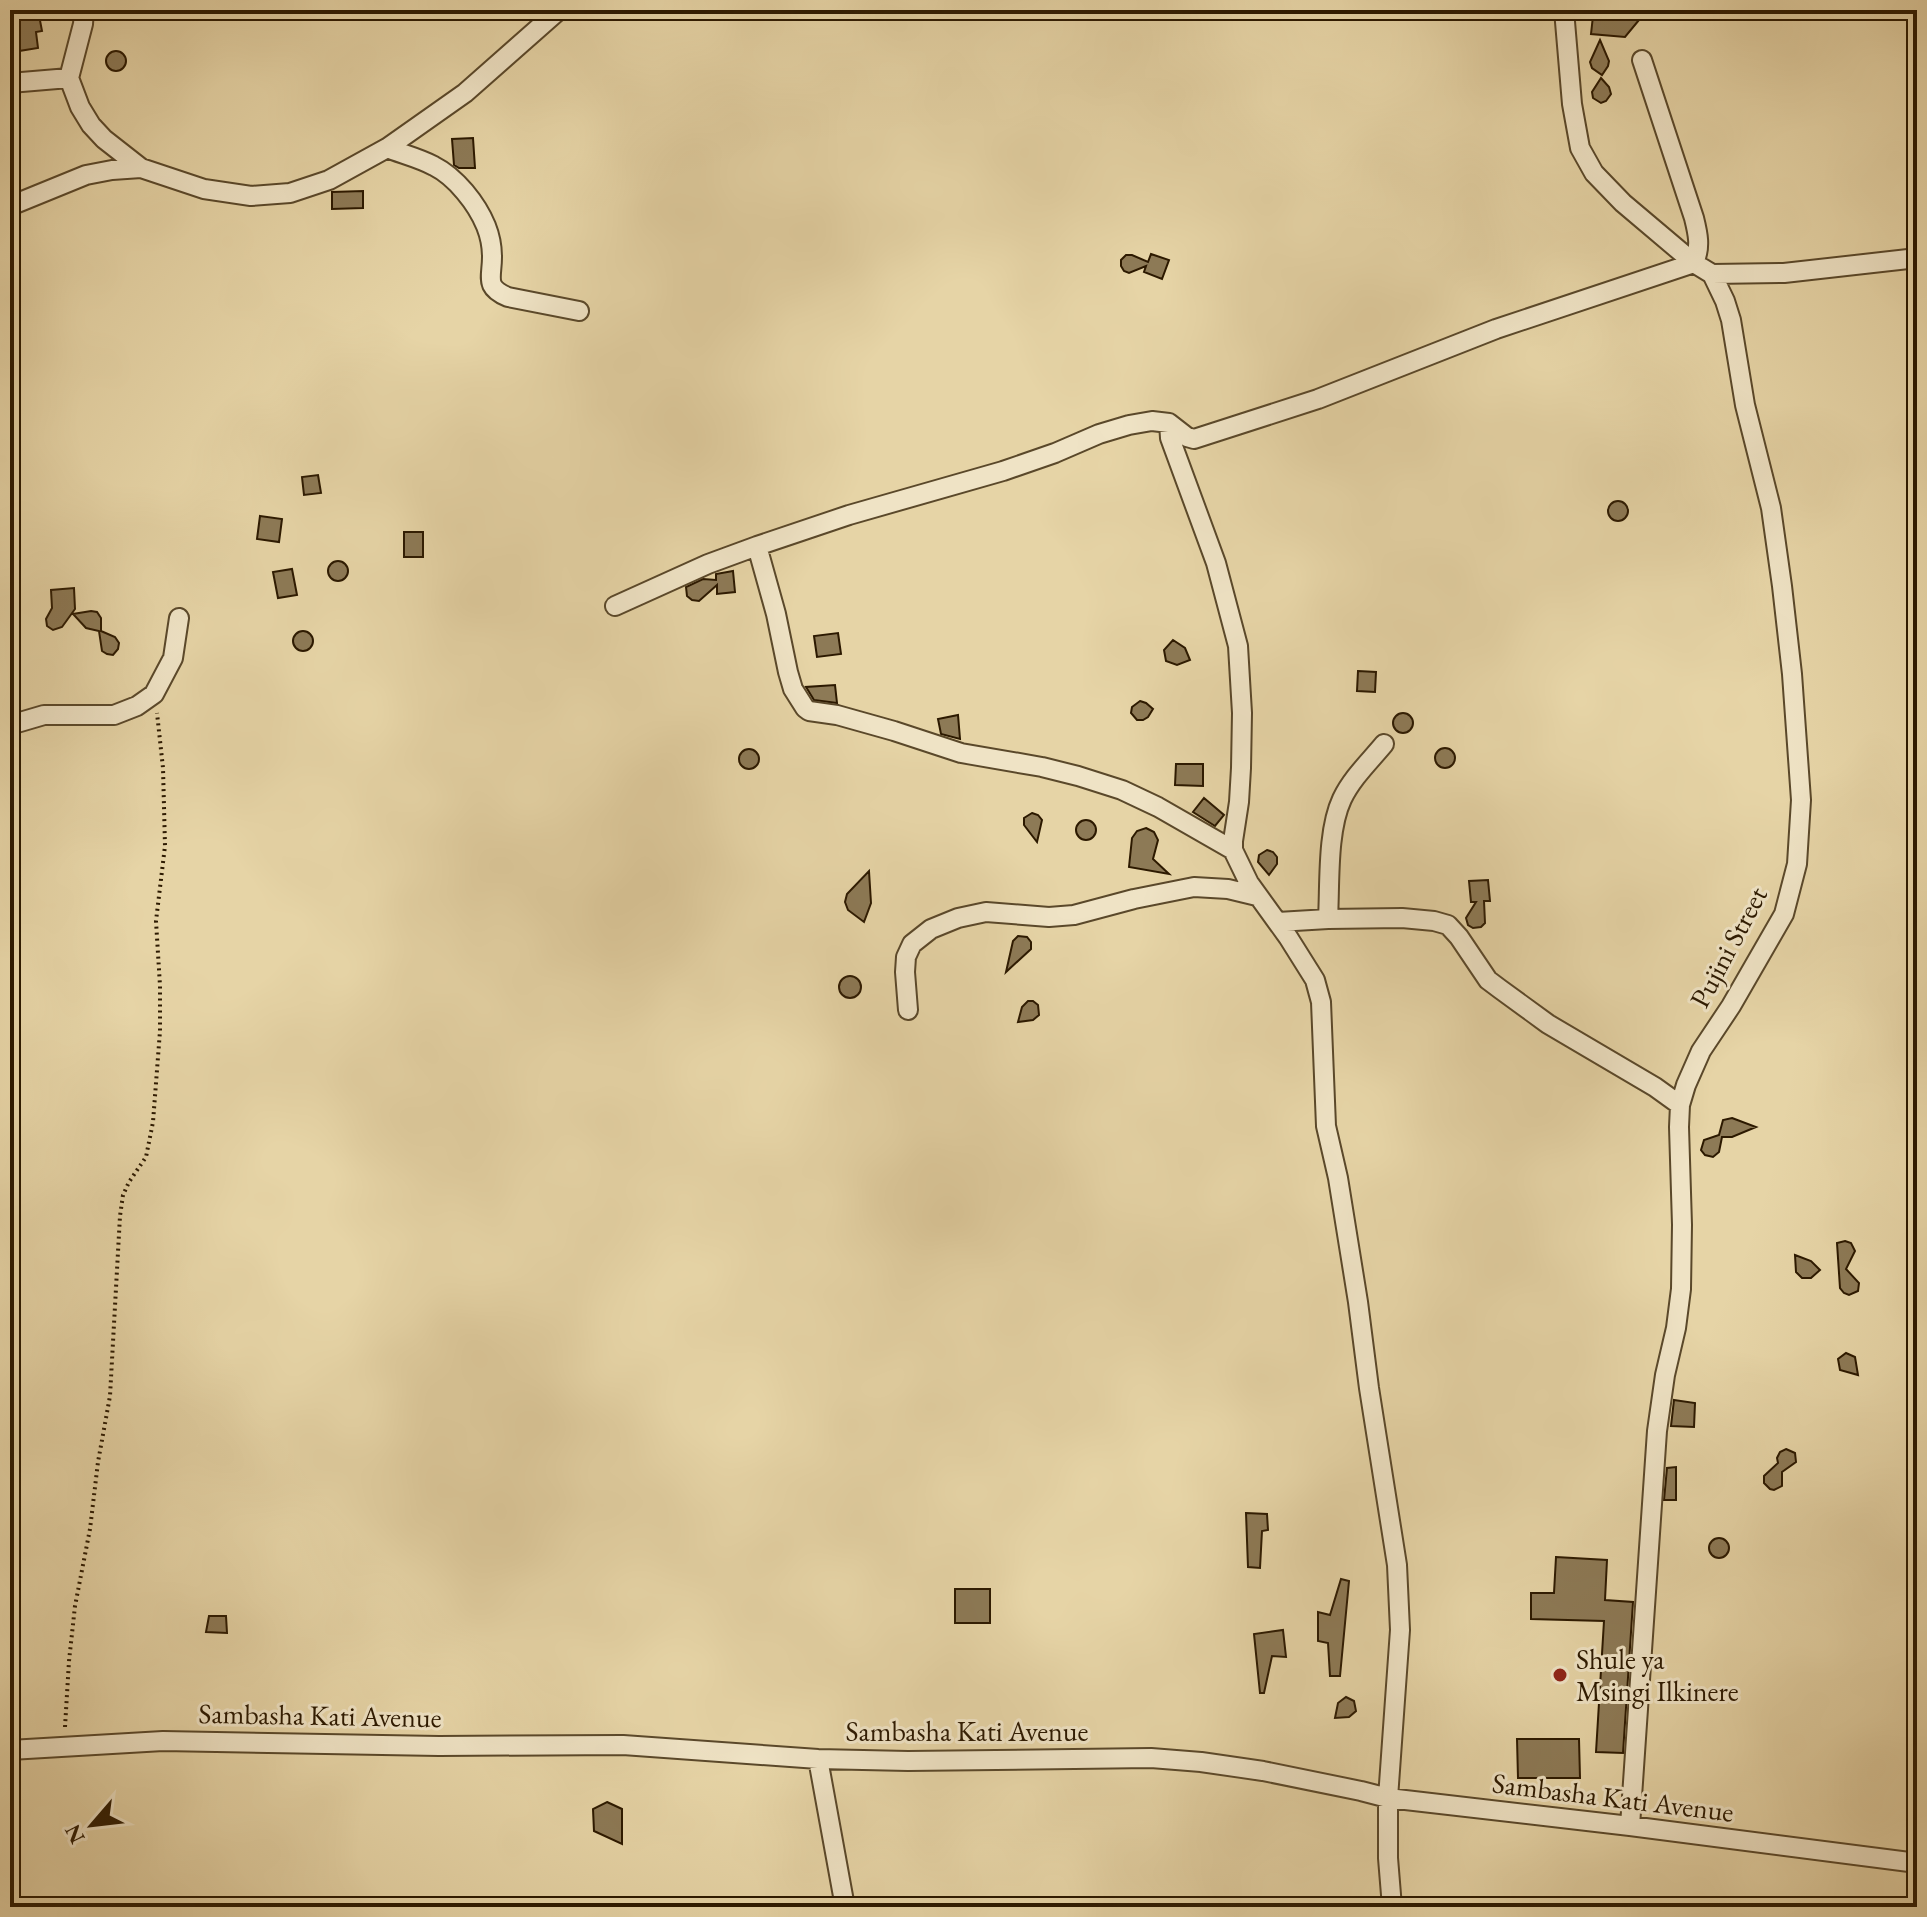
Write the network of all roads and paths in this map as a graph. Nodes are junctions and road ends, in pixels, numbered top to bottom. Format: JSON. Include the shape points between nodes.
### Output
{"nodes":[{"id":1,"x":84,"y":10,"type":"edge"},
{"id":2,"x":559,"y":10,"type":"edge"},
{"id":3,"x":1564,"y":10,"type":"edge"},
{"id":4,"x":1642,"y":60,"type":"dead end"},
{"id":5,"x":69,"y":78,"type":"junction"},
{"id":6,"x":10,"y":83,"type":"edge"},
{"id":7,"x":387,"y":148,"type":"junction"},
{"id":8,"x":141,"y":168,"type":"junction"},
{"id":9,"x":10,"y":206,"type":"edge"},
{"id":10,"x":1917,"y":258,"type":"edge"},
{"id":11,"x":1694,"y":263,"type":"junction"},
{"id":12,"x":1712,"y":274,"type":"junction"},
{"id":13,"x":579,"y":311,"type":"dead end"},
{"id":14,"x":1169,"y":423,"type":"junction"},
{"id":15,"x":757,"y":546,"type":"junction"},
{"id":16,"x":615,"y":606,"type":"dead end"},
{"id":17,"x":179,"y":618,"type":"dead end"},
{"id":18,"x":154,"y":694,"type":"junction"},
{"id":19,"x":10,"y":725,"type":"edge"},
{"id":20,"x":1384,"y":744,"type":"dead end"},
{"id":21,"x":1233,"y":850,"type":"junction"},
{"id":22,"x":1257,"y":896,"type":"junction"},
{"id":23,"x":1328,"y":919,"type":"junction"},
{"id":24,"x":1278,"y":922,"type":"junction"},
{"id":25,"x":908,"y":1010,"type":"dead end"},
{"id":26,"x":1680,"y":1105,"type":"junction"},
{"id":27,"x":64,"y":1746,"type":"junction"},
{"id":28,"x":10,"y":1750,"type":"edge"},
{"id":29,"x":818,"y":1759,"type":"junction"},
{"id":30,"x":1388,"y":1798,"type":"junction"},
{"id":31,"x":1630,"y":1826,"type":"junction"},
{"id":32,"x":1917,"y":1863,"type":"edge"},
{"id":33,"x":845,"y":1907,"type":"edge"},
{"id":34,"x":1392,"y":1907,"type":"edge"}],
"edges":[{"from":1,"to":5,"type":"street"},
{"from":2,"to":7,"type":"street","via":[[465,93]]},
{"from":3,"to":11,"type":"street","via":[[1580,148],[1594,173],[1623,203]]},
{"from":4,"to":11,"type":"street","via":[[1694,218],[1699,253]]},
{"from":5,"to":6,"type":"street"},
{"from":5,"to":8,"type":"street","via":[[91,125]]},
{"from":7,"to":8,"type":"street","via":[[329,180],[290,193],[251,196],[204,189]]},
{"from":7,"to":13,"type":"street","via":[[437,167],[474,204],[492,244],[490,278],[497,293]]},
{"from":8,"to":9,"type":"street","via":[[86,175]]},
{"from":10,"to":12,"type":"street","via":[[1784,273]]},
{"from":11,"to":12,"type":"street"},
{"from":11,"to":14,"type":"street","via":[[1194,439]]},
{"from":12,"to":26,"type":"street","name":"Pujini Street","via":[[1731,320],[1771,508],[1801,800],[1797,864],[1784,914],[1701,1051]]},
{"from":14,"to":15,"type":"street","via":[[1129,425],[1003,471]]},
{"from":14,"to":21,"type":"street","via":[[1238,646],[1241,768]]},
{"from":15,"to":16,"type":"street"},
{"from":15,"to":21,"type":"street","via":[[793,689],[809,711],[1122,790]]},
{"from":17,"to":18,"type":"street","via":[[173,658]]},
{"from":18,"to":19,"type":"street","via":[[114,715],[44,715]]},
{"from":18,"to":27,"type":"path","via":[[165,846],[156,921],[160,1031],[153,1122],[146,1157],[123,1195],[120,1216],[110,1396],[75,1606]]},
{"from":20,"to":23,"type":"street","via":[[1342,798],[1334,823]]},
{"from":21,"to":22,"type":"street"},
{"from":22,"to":24,"type":"street"},
{"from":22,"to":25,"type":"street","via":[[1194,887],[1074,915],[986,912],[958,918],[912,944],[905,972]]},
{"from":23,"to":24,"type":"street"},
{"from":23,"to":26,"type":"street","via":[[1402,918],[1448,925],[1488,980],[1548,1024]]},
{"from":24,"to":30,"type":"street","via":[[1319,991],[1326,1126],[1397,1565],[1400,1630]]},
{"from":26,"to":31,"type":"street","name":"Pujini Street","via":[[1681,1289],[1657,1431]]},
{"from":27,"to":28,"type":"street","name":"Sambasha Kati Avenue"},
{"from":27,"to":29,"type":"street","name":"Sambasha Kati Avenue","via":[[163,1741],[623,1745]]},
{"from":29,"to":30,"type":"street","name":"Sambasha Kati Avenue","via":[[1151,1758],[1291,1777]]},
{"from":29,"to":33,"type":"street"},
{"from":30,"to":31,"type":"street","name":"Sambasha Kati Avenue"},
{"from":30,"to":34,"type":"street"},
{"from":31,"to":32,"type":"street","name":"Sambasha Kati Avenue"}]}
